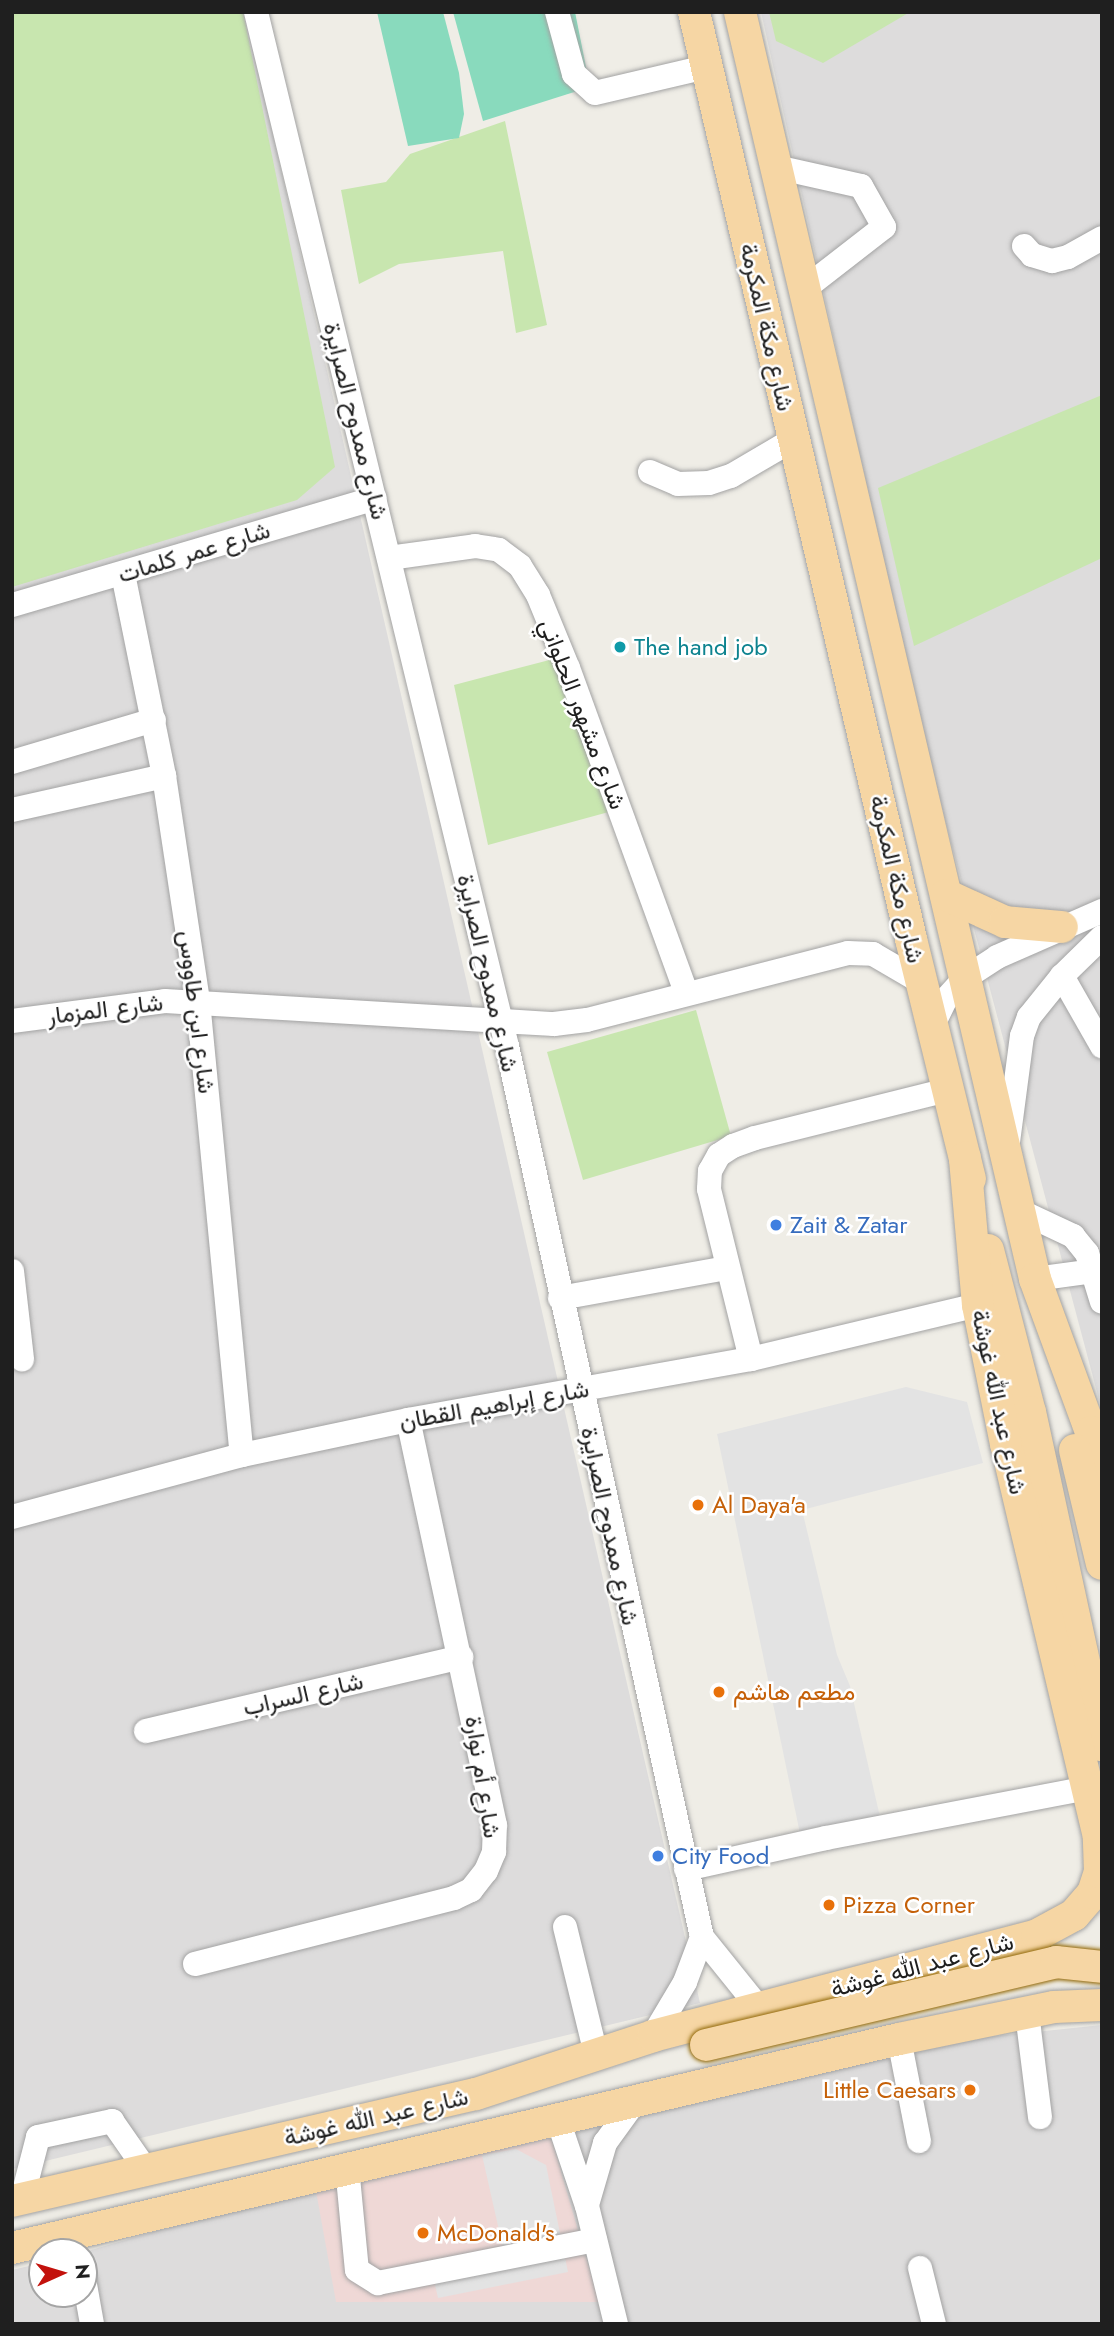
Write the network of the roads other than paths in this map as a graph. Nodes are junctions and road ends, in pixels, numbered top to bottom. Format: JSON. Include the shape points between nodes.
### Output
{"nodes":[{"id":1,"x":256,"y":12,"type":"edge"},
{"id":2,"x":557,"y":12,"type":"edge"},
{"id":3,"x":694,"y":12,"type":"edge"},
{"id":4,"x":740,"y":12,"type":"edge"},
{"id":5,"x":706,"y":67,"type":"junction"},
{"id":6,"x":776,"y":167,"type":"junction"},
{"id":7,"x":1102,"y":238,"type":"edge"},
{"id":8,"x":1024,"y":246,"type":"dead end"},
{"id":9,"x":804,"y":289,"type":"junction"},
{"id":10,"x":794,"y":439,"type":"junction"},
{"id":11,"x":650,"y":472,"type":"dead end"},
{"id":12,"x":374,"y":498,"type":"junction"},
{"id":13,"x":389,"y":558,"type":"junction"},
{"id":14,"x":122,"y":574,"type":"junction"},
{"id":15,"x":12,"y":605,"type":"edge"},
{"id":16,"x":155,"y":720,"type":"junction"},
{"id":17,"x":12,"y":762,"type":"edge"},
{"id":18,"x":164,"y":776,"type":"junction"},
{"id":19,"x":12,"y":810,"type":"edge"},
{"id":20,"x":946,"y":895,"type":"junction"},
{"id":21,"x":1102,"y":911,"type":"edge"},
{"id":22,"x":1062,"y":927,"type":"junction"},
{"id":23,"x":1102,"y":937,"type":"edge"},
{"id":24,"x":1062,"y":976,"type":"junction"},
{"id":25,"x":965,"y":978,"type":"junction"},
{"id":26,"x":921,"y":982,"type":"junction"},
{"id":27,"x":686,"y":993,"type":"junction"},
{"id":28,"x":198,"y":1001,"type":"junction"},
{"id":29,"x":12,"y":1021,"type":"edge"},
{"id":30,"x":500,"y":1022,"type":"junction"},
{"id":31,"x":932,"y":1027,"type":"junction"},
{"id":32,"x":1102,"y":1046,"type":"edge"},
{"id":33,"x":948,"y":1090,"type":"junction"},
{"id":34,"x":1007,"y":1150,"type":"junction"},
{"id":35,"x":965,"y":1158,"type":"junction"},
{"id":36,"x":1020,"y":1211,"type":"junction"},
{"id":37,"x":727,"y":1268,"type":"junction"},
{"id":38,"x":1098,"y":1270,"type":"edge"},
{"id":39,"x":12,"y":1271,"type":"edge"},
{"id":40,"x":1035,"y":1281,"type":"junction"},
{"id":41,"x":560,"y":1298,"type":"junction"},
{"id":42,"x":1102,"y":1301,"type":"edge"},
{"id":43,"x":978,"y":1305,"type":"junction"},
{"id":44,"x":22,"y":1359,"type":"dead end"},
{"id":45,"x":751,"y":1359,"type":"junction"},
{"id":46,"x":580,"y":1390,"type":"junction"},
{"id":47,"x":408,"y":1420,"type":"junction"},
{"id":48,"x":242,"y":1455,"type":"junction"},
{"id":49,"x":1102,"y":1476,"type":"edge"},
{"id":50,"x":12,"y":1517,"type":"edge"},
{"id":51,"x":1102,"y":1564,"type":"edge"},
{"id":52,"x":461,"y":1657,"type":"junction"},
{"id":53,"x":146,"y":1731,"type":"dead end"},
{"id":54,"x":1102,"y":1745,"type":"edge"},
{"id":55,"x":1088,"y":1788,"type":"junction"},
{"id":56,"x":1100,"y":1838,"type":"edge"},
{"id":57,"x":686,"y":1869,"type":"junction"},
{"id":58,"x":565,"y":1927,"type":"dead end"},
{"id":59,"x":702,"y":1937,"type":"junction"},
{"id":60,"x":939,"y":1958,"type":"junction"},
{"id":61,"x":195,"y":1964,"type":"dead end"},
{"id":62,"x":1102,"y":1967,"type":"edge"},
{"id":63,"x":1102,"y":1980,"type":"edge"},
{"id":64,"x":1102,"y":2005,"type":"edge"},
{"id":65,"x":759,"y":2008,"type":"junction"},
{"id":66,"x":1040,"y":2010,"type":"junction"},
{"id":67,"x":962,"y":2026,"type":"junction"},
{"id":68,"x":653,"y":2036,"type":"junction"},
{"id":69,"x":900,"y":2039,"type":"junction"},
{"id":70,"x":596,"y":2054,"type":"junction"},
{"id":71,"x":476,"y":2094,"type":"junction"},
{"id":72,"x":634,"y":2103,"type":"junction"},
{"id":73,"x":1041,"y":2117,"type":"dead end"},
{"id":74,"x":557,"y":2118,"type":"junction"},
{"id":75,"x":919,"y":2141,"type":"dead end"},
{"id":76,"x":347,"y":2167,"type":"junction"},
{"id":77,"x":146,"y":2170,"type":"junction"},
{"id":78,"x":17,"y":2200,"type":"edge"},
{"id":79,"x":587,"y":2206,"type":"junction"},
{"id":80,"x":95,"y":2238,"type":"edge"},
{"id":81,"x":595,"y":2241,"type":"junction"},
{"id":82,"x":920,"y":2268,"type":"dead end"},
{"id":83,"x":617,"y":2324,"type":"edge"},
{"id":84,"x":934,"y":2324,"type":"edge"}],
"edges":[{"from":1,"to":12,"type":"street","name":"شارع ممدوح الصرايرة"},
{"from":2,"to":5,"type":"street","via":[[573,74],[595,93]]},
{"from":3,"to":5,"type":"main road","name":"شارع مكة المكرمة"},
{"from":4,"to":6,"type":"main road","name":"شارع مكة المكرمة"},
{"from":5,"to":10,"type":"main road","name":"شارع مكة المكرمة"},
{"from":6,"to":9,"type":"main road","name":"شارع مكة المكرمة"},
{"from":6,"to":9,"type":"street","via":[[861,186],[884,227]]},
{"from":7,"to":8,"type":"street","via":[[1052,261],[1041,260]]},
{"from":9,"to":20,"type":"main road","name":"شارع مكة المكرمة"},
{"from":10,"to":11,"type":"street","via":[[731,476],[709,483],[678,484]]},
{"from":10,"to":26,"type":"main road","name":"شارع مكة المكرمة"},
{"from":12,"to":13,"type":"street","name":"شارع ممدوح الصرايرة"},
{"from":12,"to":14,"type":"street","name":"شارع عمر كلمات"},
{"from":13,"to":27,"type":"street","name":"شارع مشهور الحلواني","via":[[475,546],[499,550],[520,566],[538,595],[568,668]]},
{"from":13,"to":30,"type":"street","name":"شارع ممدوح الصرايرة"},
{"from":14,"to":15,"type":"street","name":"شارع عمر كلمات"},
{"from":14,"to":16,"type":"street","name":"شارع ابن طاووس"},
{"from":16,"to":17,"type":"street"},
{"from":16,"to":18,"type":"street","name":"شارع ابن طاووس"},
{"from":18,"to":19,"type":"street"},
{"from":18,"to":28,"type":"street","name":"شارع ابن طاووس"},
{"from":20,"to":22,"type":"main road","via":[[1005,922]]},
{"from":20,"to":25,"type":"main road","name":"شارع مكة المكرمة"},
{"from":21,"to":22,"type":"street"},
{"from":22,"to":25,"type":"street","via":[[997,957]]},
{"from":23,"to":24,"type":"street"},
{"from":24,"to":32,"type":"street"},
{"from":24,"to":34,"type":"street","via":[[1029,1017],[1022,1036]]},
{"from":25,"to":31,"type":"street","via":[[945,1000]]},
{"from":25,"to":34,"type":"main road","name":"شارع مكة المكرمة"},
{"from":26,"to":27,"type":"street","via":[[873,954],[848,953]]},
{"from":26,"to":31,"type":"main road","name":"شارع مكة المكرمة"},
{"from":27,"to":30,"type":"street","via":[[587,1020]]},
{"from":28,"to":29,"type":"street","name":"شارع المزمار","via":[[165,1001]]},
{"from":28,"to":30,"type":"street","name":"شارع المزمار"},
{"from":28,"to":48,"type":"street","name":"شارع ابن طاووس"},
{"from":30,"to":41,"type":"street","name":"شارع ممدوح الصرايرة"},
{"from":31,"to":33,"type":"main road","name":"شارع مكة المكرمة"},
{"from":33,"to":35,"type":"main road","name":"شارع مكة المكرمة"},
{"from":33,"to":37,"type":"street","via":[[755,1138],[719,1155],[710,1171],[709,1189]]},
{"from":34,"to":36,"type":"main road","name":"شارع مكة المكرمة"},
{"from":35,"to":43,"type":"main road","name":"شارع عبد الله غوشة"},
{"from":35,"to":54,"type":"main road","name":"شارع مكة المكرمة","via":[[1030,1412]]},
{"from":36,"to":38,"type":"street","via":[[1073,1236]]},
{"from":36,"to":40,"type":"main road","name":"شارع مكة المكرمة"},
{"from":37,"to":41,"type":"street"},
{"from":37,"to":45,"type":"street"},
{"from":38,"to":40,"type":"street"},
{"from":38,"to":42,"type":"street"},
{"from":39,"to":44,"type":"street"},
{"from":40,"to":49,"type":"main road","name":"شارع مكة المكرمة","via":[[1091,1433]]},
{"from":40,"to":51,"type":"main road"},
{"from":41,"to":46,"type":"street","name":"شارع ممدوح الصرايرة"},
{"from":43,"to":45,"type":"street","name":"شارع إبراهيم القطان"},
{"from":43,"to":55,"type":"main road","name":"شارع عبد الله غوشة","via":[[1006,1444]]},
{"from":45,"to":46,"type":"street","name":"شارع إبراهيم القطان"},
{"from":46,"to":47,"type":"street","name":"شارع إبراهيم القطان"},
{"from":46,"to":57,"type":"street","name":"شارع ممدوح الصرايرة"},
{"from":47,"to":48,"type":"street","name":"شارع إبراهيم القطان"},
{"from":47,"to":52,"type":"street","name":"شارع أم نوارة"},
{"from":48,"to":50,"type":"street","name":"شارع إبراهيم القطان"},
{"from":52,"to":53,"type":"street","name":"شارع السراب"},
{"from":52,"to":61,"type":"street","name":"شارع أم نوارة","via":[[495,1825],[494,1852],[471,1890]]},
{"from":55,"to":56,"type":"main road","name":"شارع عبد الله غوشة"},
{"from":55,"to":57,"type":"street"},
{"from":56,"to":60,"type":"main road","name":"شارع عبد الله غوشة","via":[[1100,1872],[1093,1892],[1074,1915],[1037,1935]]},
{"from":57,"to":59,"type":"street","name":"شارع ممدوح الصرايرة"},
{"from":58,"to":70,"type":"street"},
{"from":59,"to":65,"type":"street","name":"شارع ممدوح الصرايرة"},
{"from":59,"to":68,"type":"street","via":[[685,1982]]},
{"from":60,"to":65,"type":"main road","name":"شارع عبد الله غوشة"},
{"from":60,"to":67,"type":"main road","via":[[962,1969],[974,1987],[973,2005]]},
{"from":62,"to":71,"type":"main road","bridge":true,"via":[[1056,1962]]},
{"from":63,"to":66,"type":"main road","via":[[1096,1987]]},
{"from":64,"to":66,"type":"main road","name":"شارع عبد الله غوشة"},
{"from":65,"to":68,"type":"main road","name":"شارع عبد الله غوشة"},
{"from":66,"to":67,"type":"main road","name":"شارع عبد الله غوشة"},
{"from":66,"to":73,"type":"street"},
{"from":67,"to":69,"type":"main road","name":"شارع عبد الله غوشة"},
{"from":68,"to":70,"type":"main road","name":"شارع عبد الله غوشة"},
{"from":69,"to":72,"type":"main road","name":"شارع عبد الله غوشة"},
{"from":69,"to":75,"type":"street"},
{"from":70,"to":71,"type":"main road","name":"شارع عبد الله غوشة"},
{"from":71,"to":77,"type":"main road","name":"شارع عبد الله غوشة"},
{"from":72,"to":74,"type":"main road","name":"شارع عبد الله غوشة"},
{"from":72,"to":79,"type":"street","via":[[605,2143]]},
{"from":74,"to":76,"type":"main road","name":"شارع عبد الله غوشة"},
{"from":74,"to":79,"type":"street"},
{"from":76,"to":80,"type":"main road","name":"شارع عبد الله غوشة"},
{"from":76,"to":81,"type":"street","via":[[358,2270],[378,2283]]},
{"from":77,"to":78,"type":"main road","name":"شارع عبد الله غوشة"},
{"from":77,"to":78,"type":"street","via":[[111,2121],[38,2137]]},
{"from":79,"to":81,"type":"street"},
{"from":81,"to":83,"type":"street"},
{"from":82,"to":84,"type":"street"}]}
